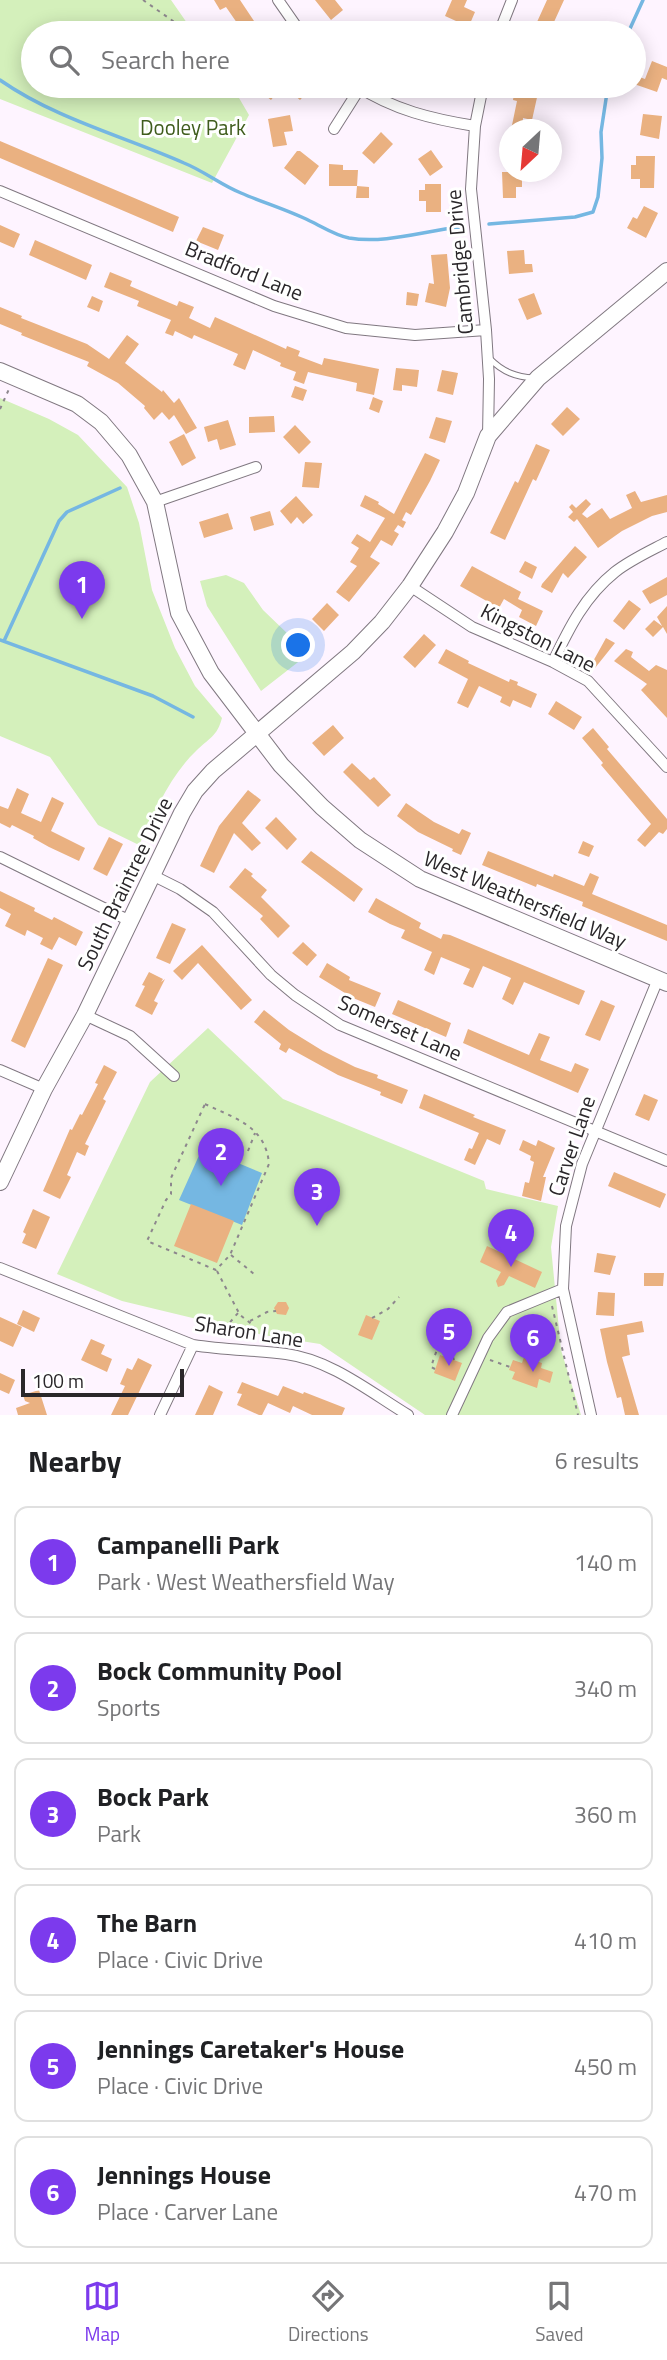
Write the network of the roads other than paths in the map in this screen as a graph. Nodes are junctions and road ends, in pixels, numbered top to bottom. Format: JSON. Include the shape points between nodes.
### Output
{"nodes":[{"id":1,"x":278,"y":0,"type":"edge"},
{"id":2,"x":512,"y":0,"type":"edge"},
{"id":3,"x":293,"y":21,"type":"edge"},
{"id":4,"x":504,"y":21,"type":"edge"},
{"id":5,"x":352,"y":98,"type":"edge"},
{"id":6,"x":378,"y":98,"type":"edge"},
{"id":7,"x":481,"y":98,"type":"edge"},
{"id":8,"x":475,"y":125,"type":"junction"},
{"id":9,"x":334,"y":129,"type":"dead end"},
{"id":10,"x":0,"y":191,"type":"edge"},
{"id":11,"x":667,"y":271,"type":"edge"},
{"id":12,"x":486,"y":330,"type":"junction"},
{"id":13,"x":487,"y":356,"type":"junction"},
{"id":14,"x":0,"y":370,"type":"edge"},
{"id":15,"x":538,"y":378,"type":"junction"},
{"id":16,"x":488,"y":436,"type":"junction"},
{"id":17,"x":256,"y":467,"type":"dead end"},
{"id":18,"x":155,"y":502,"type":"junction"},
{"id":19,"x":667,"y":542,"type":"edge"},
{"id":20,"x":410,"y":586,"type":"junction"},
{"id":21,"x":553,"y":662,"type":"junction"},
{"id":22,"x":258,"y":734,"type":"junction"},
{"id":23,"x":667,"y":766,"type":"edge"},
{"id":24,"x":0,"y":857,"type":"edge"},
{"id":25,"x":152,"y":875,"type":"junction"},
{"id":26,"x":130,"y":921,"type":"junction"},
{"id":27,"x":663,"y":981,"type":"edge"},
{"id":28,"x":85,"y":1015,"type":"junction"},
{"id":29,"x":0,"y":1070,"type":"edge"},
{"id":30,"x":174,"y":1076,"type":"dead end"},
{"id":31,"x":44,"y":1090,"type":"junction"},
{"id":32,"x":595,"y":1132,"type":"junction"},
{"id":33,"x":667,"y":1161,"type":"edge"},
{"id":34,"x":0,"y":1182,"type":"edge"},
{"id":35,"x":0,"y":1268,"type":"edge"},
{"id":36,"x":563,"y":1289,"type":"junction"},
{"id":37,"x":193,"y":1345,"type":"junction"},
{"id":38,"x":160,"y":1415,"type":"edge"},
{"id":39,"x":408,"y":1415,"type":"edge"},
{"id":40,"x":452,"y":1415,"type":"edge"},
{"id":41,"x":590,"y":1415,"type":"edge"}],
"edges":[{"from":1,"to":3,"type":"street"},
{"from":2,"to":4,"type":"street"},
{"from":5,"to":9,"type":"street"},
{"from":6,"to":8,"type":"street","via":[[419,116]]},
{"from":7,"to":8,"type":"street","name":"Cambridge Drive"},
{"from":8,"to":12,"type":"street","name":"Cambridge Drive","via":[[471,189]]},
{"from":10,"to":12,"type":"street","name":"Bradford Lane","via":[[274,306],[346,328],[415,335]]},
{"from":11,"to":15,"type":"street","name":"South Braintree Drive"},
{"from":12,"to":13,"type":"street","name":"Cambridge Drive"},
{"from":13,"to":15,"type":"lane","via":[[508,373]]},
{"from":13,"to":16,"type":"street","name":"Cambridge Drive"},
{"from":14,"to":18,"type":"street","name":"West Weathersfield Way","via":[[77,404],[101,422],[129,455]]},
{"from":15,"to":16,"type":"street","name":"South Braintree Drive"},
{"from":16,"to":20,"type":"street","name":"South Braintree Drive","via":[[466,493]]},
{"from":17,"to":18,"type":"street"},
{"from":18,"to":22,"type":"street","name":"West Weathersfield Way","via":[[179,613],[211,673]]},
{"from":19,"to":21,"type":"street","via":[[616,571],[598,587],[571,622]]},
{"from":20,"to":21,"type":"street","name":"Kingston Lane","via":[[472,627]]},
{"from":20,"to":22,"type":"street","name":"South Braintree Drive","via":[[353,653]]},
{"from":21,"to":23,"type":"street","name":"Kingston Lane","via":[[588,681]]},
{"from":22,"to":25,"type":"street","name":"South Braintree Drive","via":[[195,791]]},
{"from":22,"to":27,"type":"street","name":"West Weathersfield Way","via":[[322,807],[389,860],[444,890]]},
{"from":24,"to":26,"type":"street"},
{"from":25,"to":26,"type":"street","name":"South Braintree Drive"},
{"from":25,"to":32,"type":"street","name":"Somerset Lane","via":[[213,912],[271,975],[340,1024]]},
{"from":26,"to":28,"type":"street","name":"South Braintree Drive"},
{"from":27,"to":32,"type":"street","name":"Carver Lane"},
{"from":28,"to":30,"type":"street","via":[[130,1036]]},
{"from":28,"to":31,"type":"street","name":"South Braintree Drive"},
{"from":29,"to":31,"type":"street"},
{"from":31,"to":34,"type":"street","name":"South Braintree Drive"},
{"from":32,"to":33,"type":"street","name":"Somerset Lane"},
{"from":32,"to":36,"type":"street","name":"Carver Lane","via":[[566,1226]]},
{"from":35,"to":37,"type":"street","name":"Sharon Lane"},
{"from":36,"to":40,"type":"street","via":[[507,1312],[488,1338]]},
{"from":36,"to":41,"type":"street","name":"Carver Lane"},
{"from":37,"to":38,"type":"street"},
{"from":37,"to":39,"type":"street","name":"Sharon Lane","via":[[288,1354],[336,1370]]}]}
